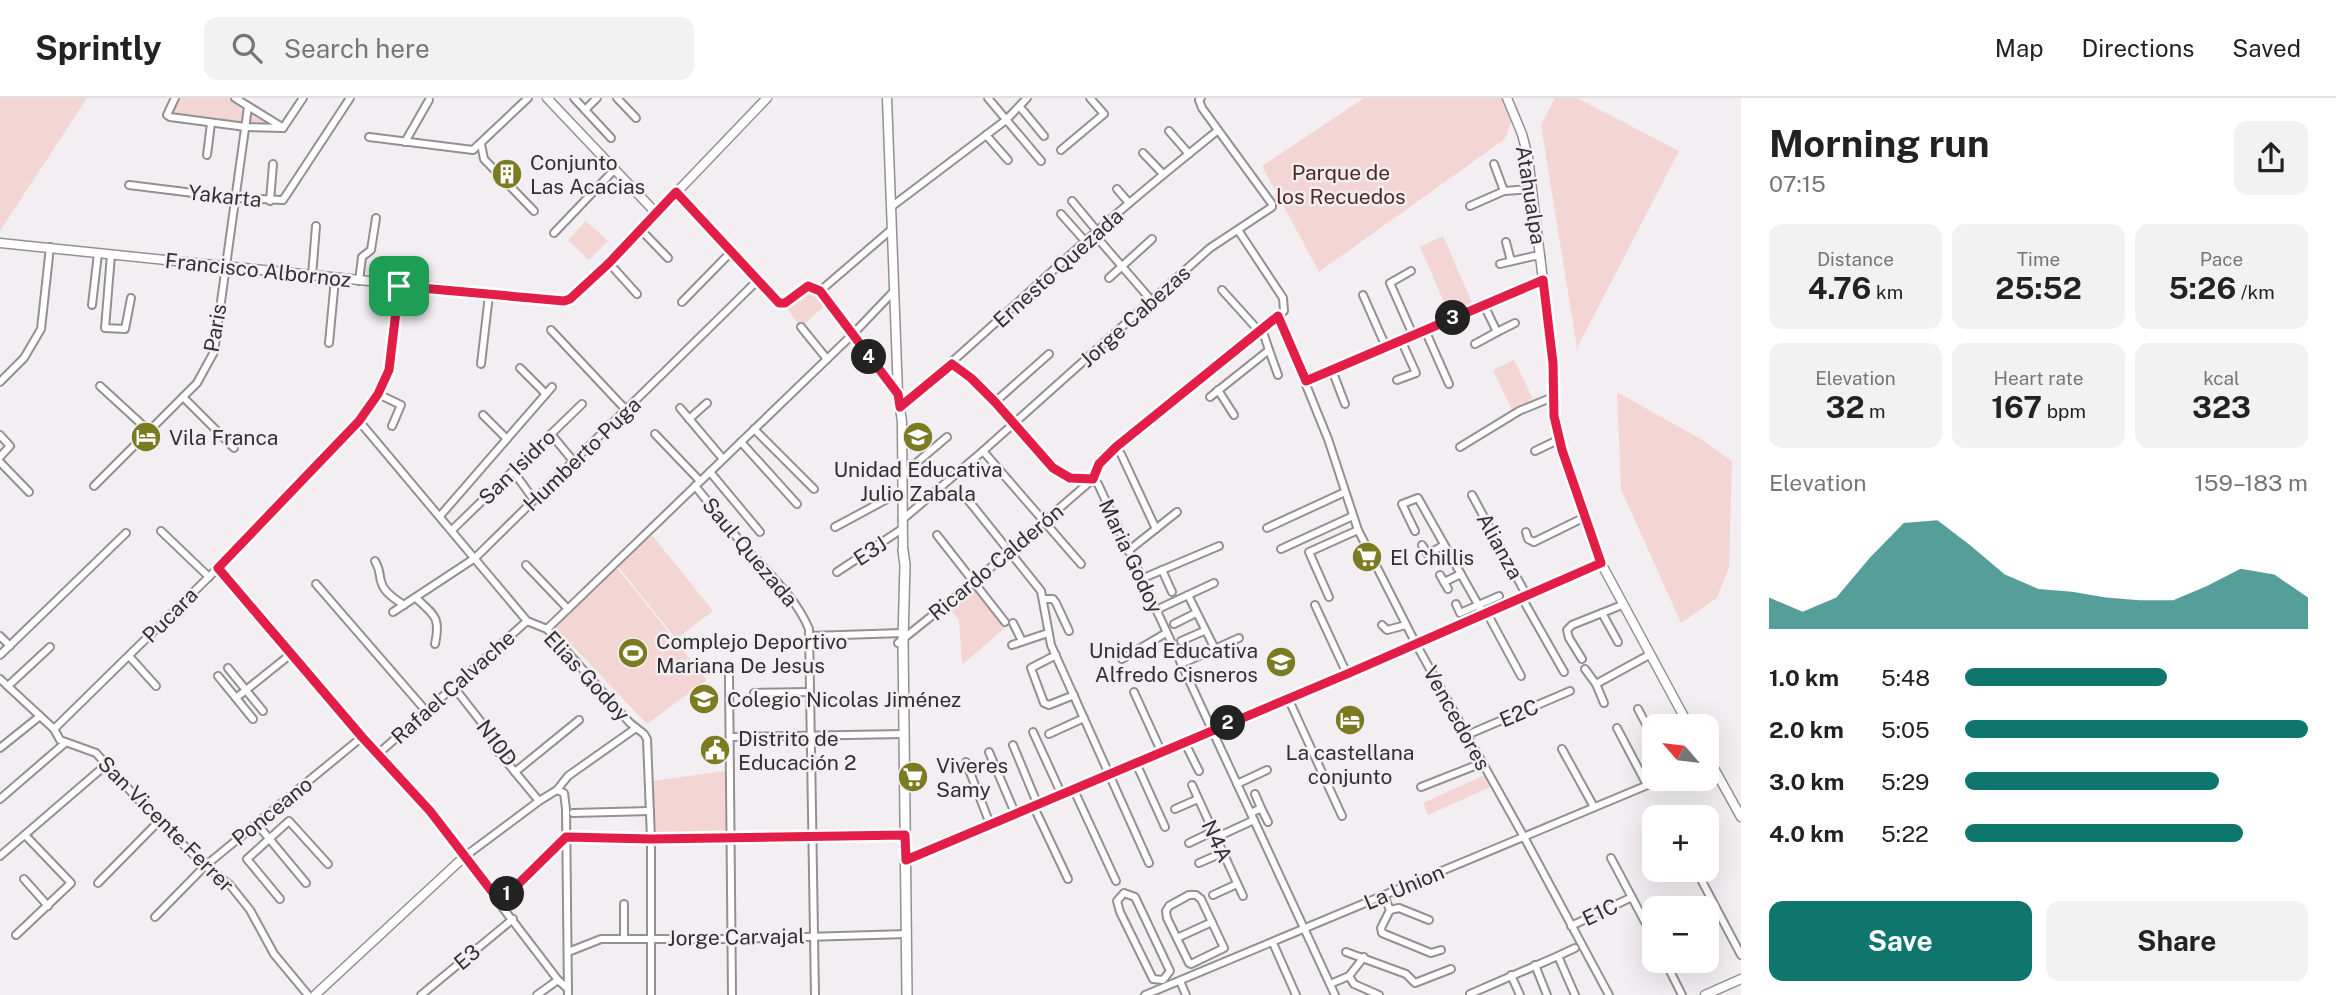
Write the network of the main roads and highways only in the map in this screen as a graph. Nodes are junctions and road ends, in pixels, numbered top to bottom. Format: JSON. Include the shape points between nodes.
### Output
{"nodes":[{"id":1,"x":903,"y":550,"type":"road end"},
{"id":2,"x":903,"y":835,"type":"junction"},
{"id":3,"x":904,"y":934,"type":"junction"},
{"id":4,"x":901,"y":995,"type":"edge"},
{"id":5,"x":907,"y":995,"type":"edge"}],
"edges":[{"from":1,"to":2,"type":"main road"},
{"from":2,"to":3,"type":"main road"},
{"from":2,"to":3,"type":"main road"},
{"from":3,"to":4,"type":"main road"},
{"from":3,"to":5,"type":"main road"}]}
